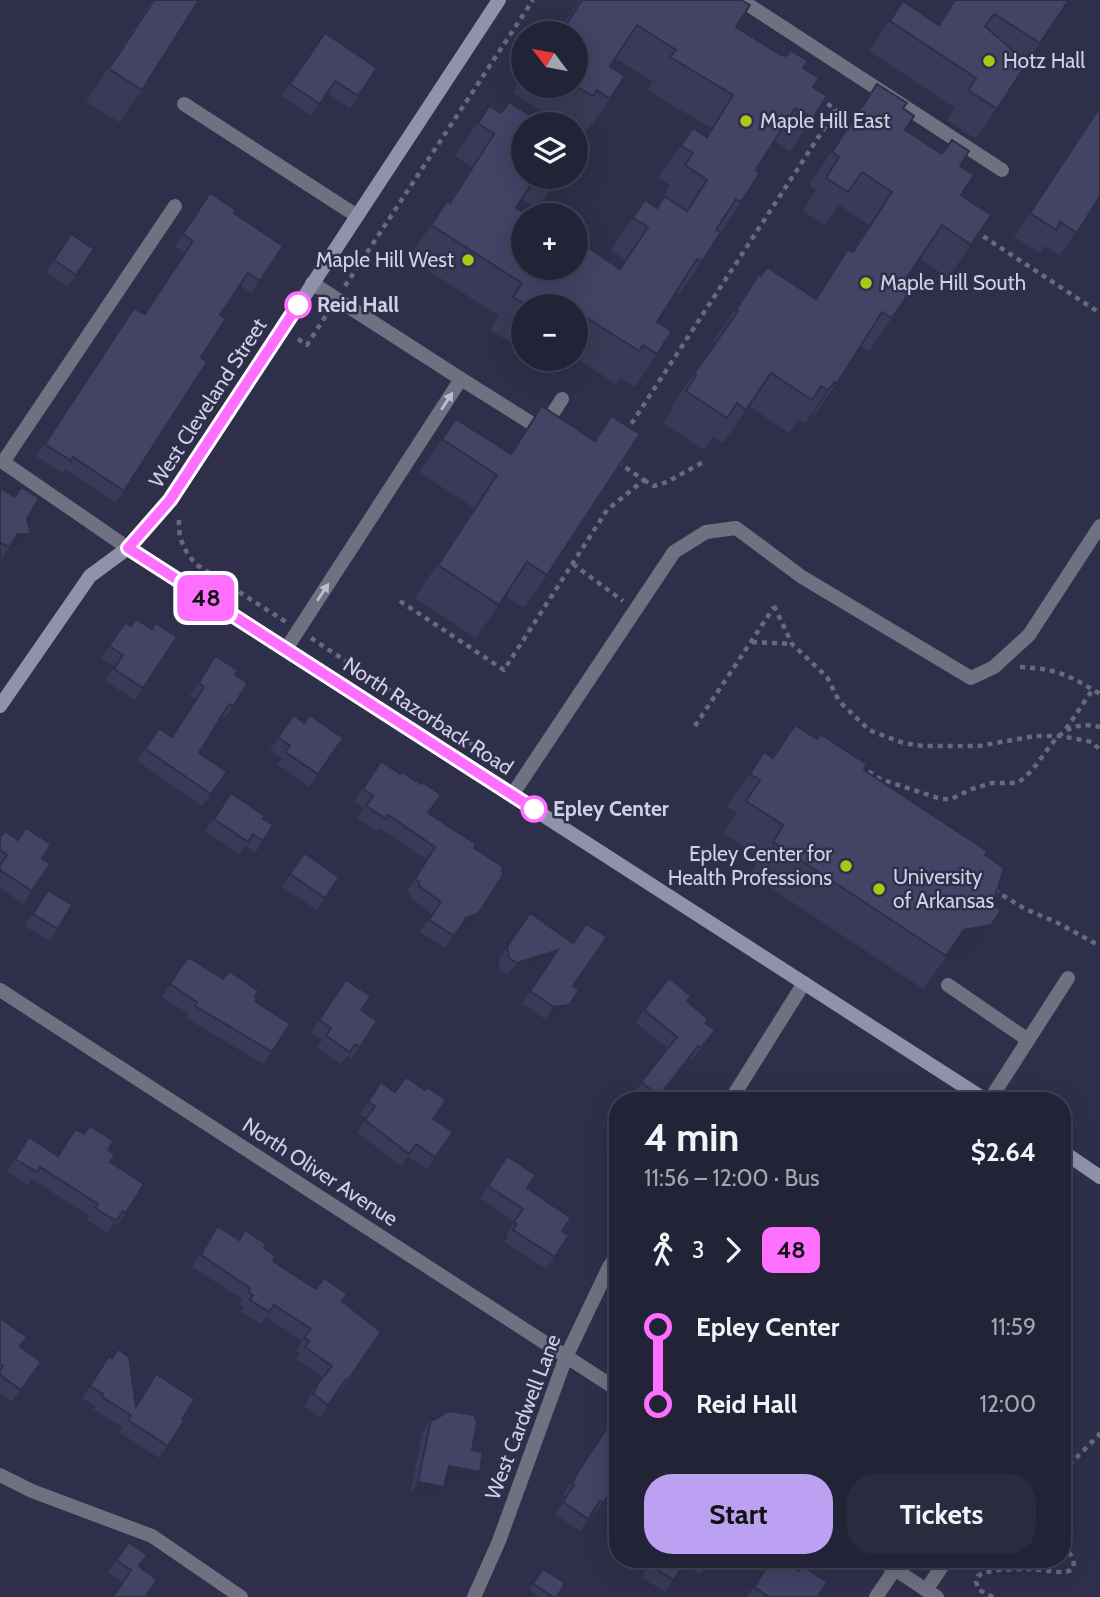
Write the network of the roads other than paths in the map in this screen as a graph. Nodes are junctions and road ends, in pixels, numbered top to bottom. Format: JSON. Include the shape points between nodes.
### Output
{"nodes":[{"id":1,"x":499,"y":0,"type":"edge"},
{"id":2,"x":741,"y":0,"type":"edge"},
{"id":3,"x":184,"y":104,"type":"dead end"},
{"id":4,"x":1002,"y":170,"type":"dead end"},
{"id":5,"x":175,"y":206,"type":"dead end"},
{"id":6,"x":357,"y":215,"type":"junction"},
{"id":7,"x":312,"y":283,"type":"junction"},
{"id":8,"x":461,"y":379,"type":"junction"},
{"id":9,"x":562,"y":399,"type":"dead end"},
{"id":10,"x":1100,"y":526,"type":"edge"},
{"id":11,"x":128,"y":548,"type":"junction"},
{"id":12,"x":286,"y":649,"type":"junction"},
{"id":13,"x":0,"y":706,"type":"edge"},
{"id":14,"x":512,"y":794,"type":"junction"},
{"id":15,"x":1068,"y":978,"type":"dead end"},
{"id":16,"x":804,"y":983,"type":"junction"},
{"id":17,"x":948,"y":985,"type":"edge"},
{"id":18,"x":0,"y":989,"type":"edge"},
{"id":19,"x":1028,"y":1040,"type":"junction"},
{"id":20,"x":736,"y":1092,"type":"edge"},
{"id":21,"x":974,"y":1092,"type":"edge"},
{"id":22,"x":994,"y":1092,"type":"edge"},
{"id":23,"x":1071,"y":1157,"type":"edge"},
{"id":24,"x":1100,"y":1177,"type":"edge"},
{"id":25,"x":609,"y":1267,"type":"edge"},
{"id":26,"x":566,"y":1357,"type":"junction"},
{"id":27,"x":609,"y":1384,"type":"edge"},
{"id":28,"x":0,"y":1475,"type":"edge"},
{"id":29,"x":943,"y":1568,"type":"edge"},
{"id":30,"x":895,"y":1569,"type":"joint"},
{"id":31,"x":932,"y":1593,"type":"edge"},
{"id":32,"x":241,"y":1597,"type":"edge"},
{"id":33,"x":474,"y":1597,"type":"edge"},
{"id":34,"x":876,"y":1597,"type":"edge"}],
"edges":[{"from":1,"to":6,"type":"street","name":"West Cleveland Street"},
{"from":2,"to":4,"type":"street"},
{"from":3,"to":6,"type":"street"},
{"from":5,"to":11,"type":"street","via":[[3,462]]},
{"from":6,"to":7,"type":"street","name":"West Cleveland Street"},
{"from":7,"to":8,"type":"street"},
{"from":7,"to":11,"type":"street","name":"West Cleveland Street","via":[[170,500]]},
{"from":8,"to":9,"type":"street","via":[[541,430]]},
{"from":12,"to":8,"type":"street","one_way":true},
{"from":10,"to":14,"type":"street","via":[[1029,635],[994,667],[971,678],[802,577],[736,528],[706,532],[674,552]]},
{"from":11,"to":12,"type":"street","name":"North Razorback Road"},
{"from":11,"to":13,"type":"street","name":"West Cleveland Street","via":[[90,576]]},
{"from":12,"to":14,"type":"street","name":"North Razorback Road"},
{"from":14,"to":16,"type":"street","name":"North Razorback Road"},
{"from":15,"to":19,"type":"street"},
{"from":16,"to":20,"type":"street"},
{"from":16,"to":21,"type":"street","name":"North Razorback Road"},
{"from":17,"to":19,"type":"street"},
{"from":18,"to":26,"type":"street","name":"North Oliver Avenue"},
{"from":19,"to":22,"type":"street"},
{"from":23,"to":24,"type":"street"},
{"from":25,"to":26,"type":"street","name":"West Cardwell Lane"},
{"from":26,"to":27,"type":"street","name":"North Oliver Avenue"},
{"from":26,"to":33,"type":"street","name":"West Cardwell Lane"},
{"from":28,"to":32,"type":"street","via":[[152,1536]]},
{"from":29,"to":31,"type":"street"},
{"from":30,"to":31,"type":"street"},
{"from":30,"to":34,"type":"street"}]}
